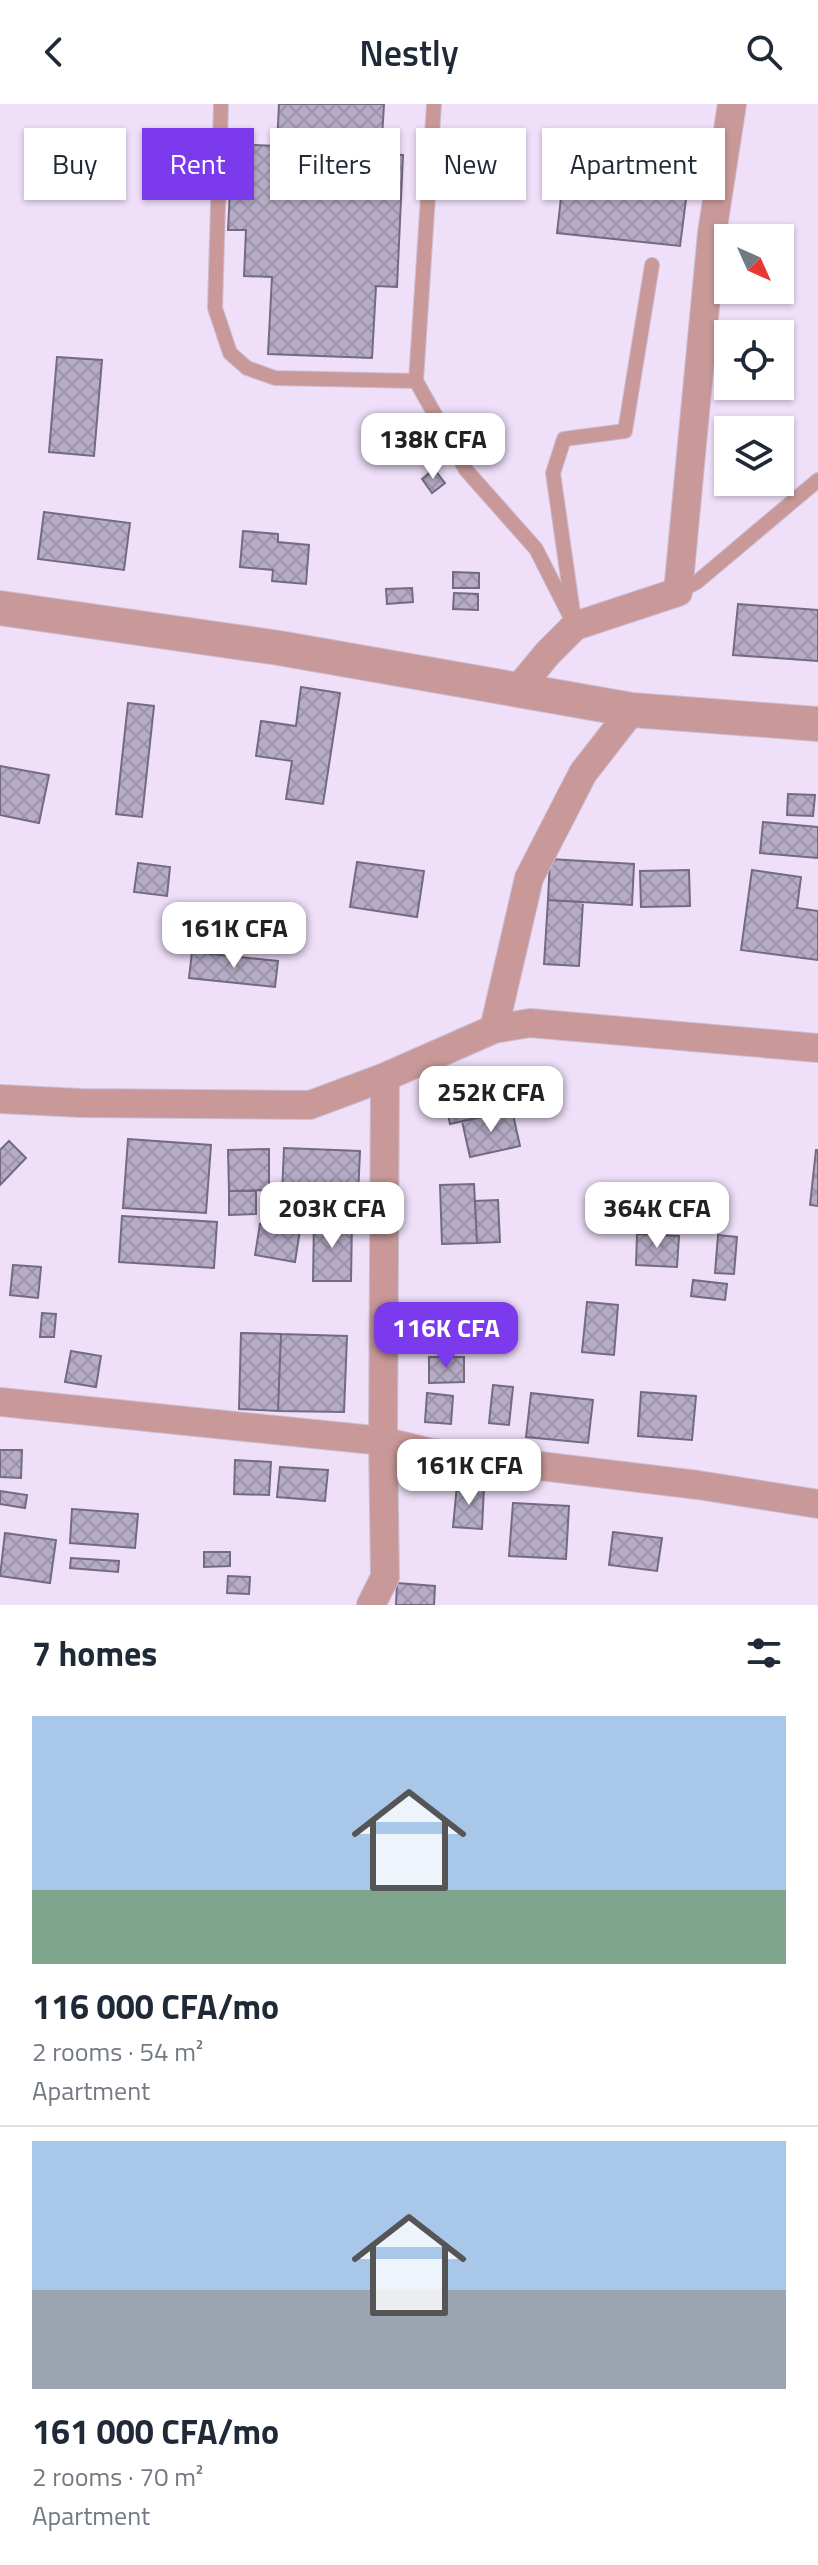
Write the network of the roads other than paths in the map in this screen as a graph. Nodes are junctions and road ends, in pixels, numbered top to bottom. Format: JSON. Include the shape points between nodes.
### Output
{"nodes":[{"id":1,"x":221,"y":104,"type":"edge"},
{"id":2,"x":434,"y":104,"type":"edge"},
{"id":3,"x":732,"y":104,"type":"edge"},
{"id":4,"x":652,"y":265,"type":"dead end"},
{"id":5,"x":416,"y":381,"type":"junction"},
{"id":6,"x":818,"y":480,"type":"edge"},
{"id":7,"x":678,"y":592,"type":"junction"},
{"id":8,"x":0,"y":608,"type":"edge"},
{"id":9,"x":575,"y":626,"type":"junction"},
{"id":10,"x":518,"y":689,"type":"junction"},
{"id":11,"x":632,"y":710,"type":"junction"},
{"id":12,"x":818,"y":724,"type":"edge"},
{"id":13,"x":494,"y":1029,"type":"junction"},
{"id":14,"x":818,"y":1048,"type":"edge"},
{"id":15,"x":385,"y":1077,"type":"junction"},
{"id":16,"x":0,"y":1099,"type":"edge"},
{"id":17,"x":0,"y":1402,"type":"edge"},
{"id":18,"x":383,"y":1441,"type":"junction"},
{"id":19,"x":818,"y":1504,"type":"edge"},
{"id":20,"x":371,"y":1605,"type":"edge"}],
"edges":[{"from":1,"to":5,"type":"lane","via":[[215,308],[230,353],[247,368],[275,378]]},
{"from":2,"to":5,"type":"lane"},
{"from":3,"to":7,"type":"street","via":[[712,233]]},
{"from":4,"to":9,"type":"lane","via":[[625,431],[564,439],[553,473]]},
{"from":5,"to":9,"type":"lane","via":[[466,470],[536,549]]},
{"from":6,"to":7,"type":"lane","via":[[697,582]]},
{"from":7,"to":9,"type":"street"},
{"from":8,"to":10,"type":"street"},
{"from":9,"to":10,"type":"street"},
{"from":10,"to":11,"type":"street"},
{"from":11,"to":12,"type":"street"},
{"from":11,"to":13,"type":"street","via":[[583,773],[529,878]]},
{"from":13,"to":14,"type":"street","via":[[530,1023],[588,1026]]},
{"from":13,"to":15,"type":"street"},
{"from":15,"to":16,"type":"street","via":[[310,1105]]},
{"from":15,"to":18,"type":"street"},
{"from":17,"to":18,"type":"street"},
{"from":18,"to":19,"type":"street","via":[[432,1453]]},
{"from":18,"to":20,"type":"street","via":[[385,1577]]}]}
